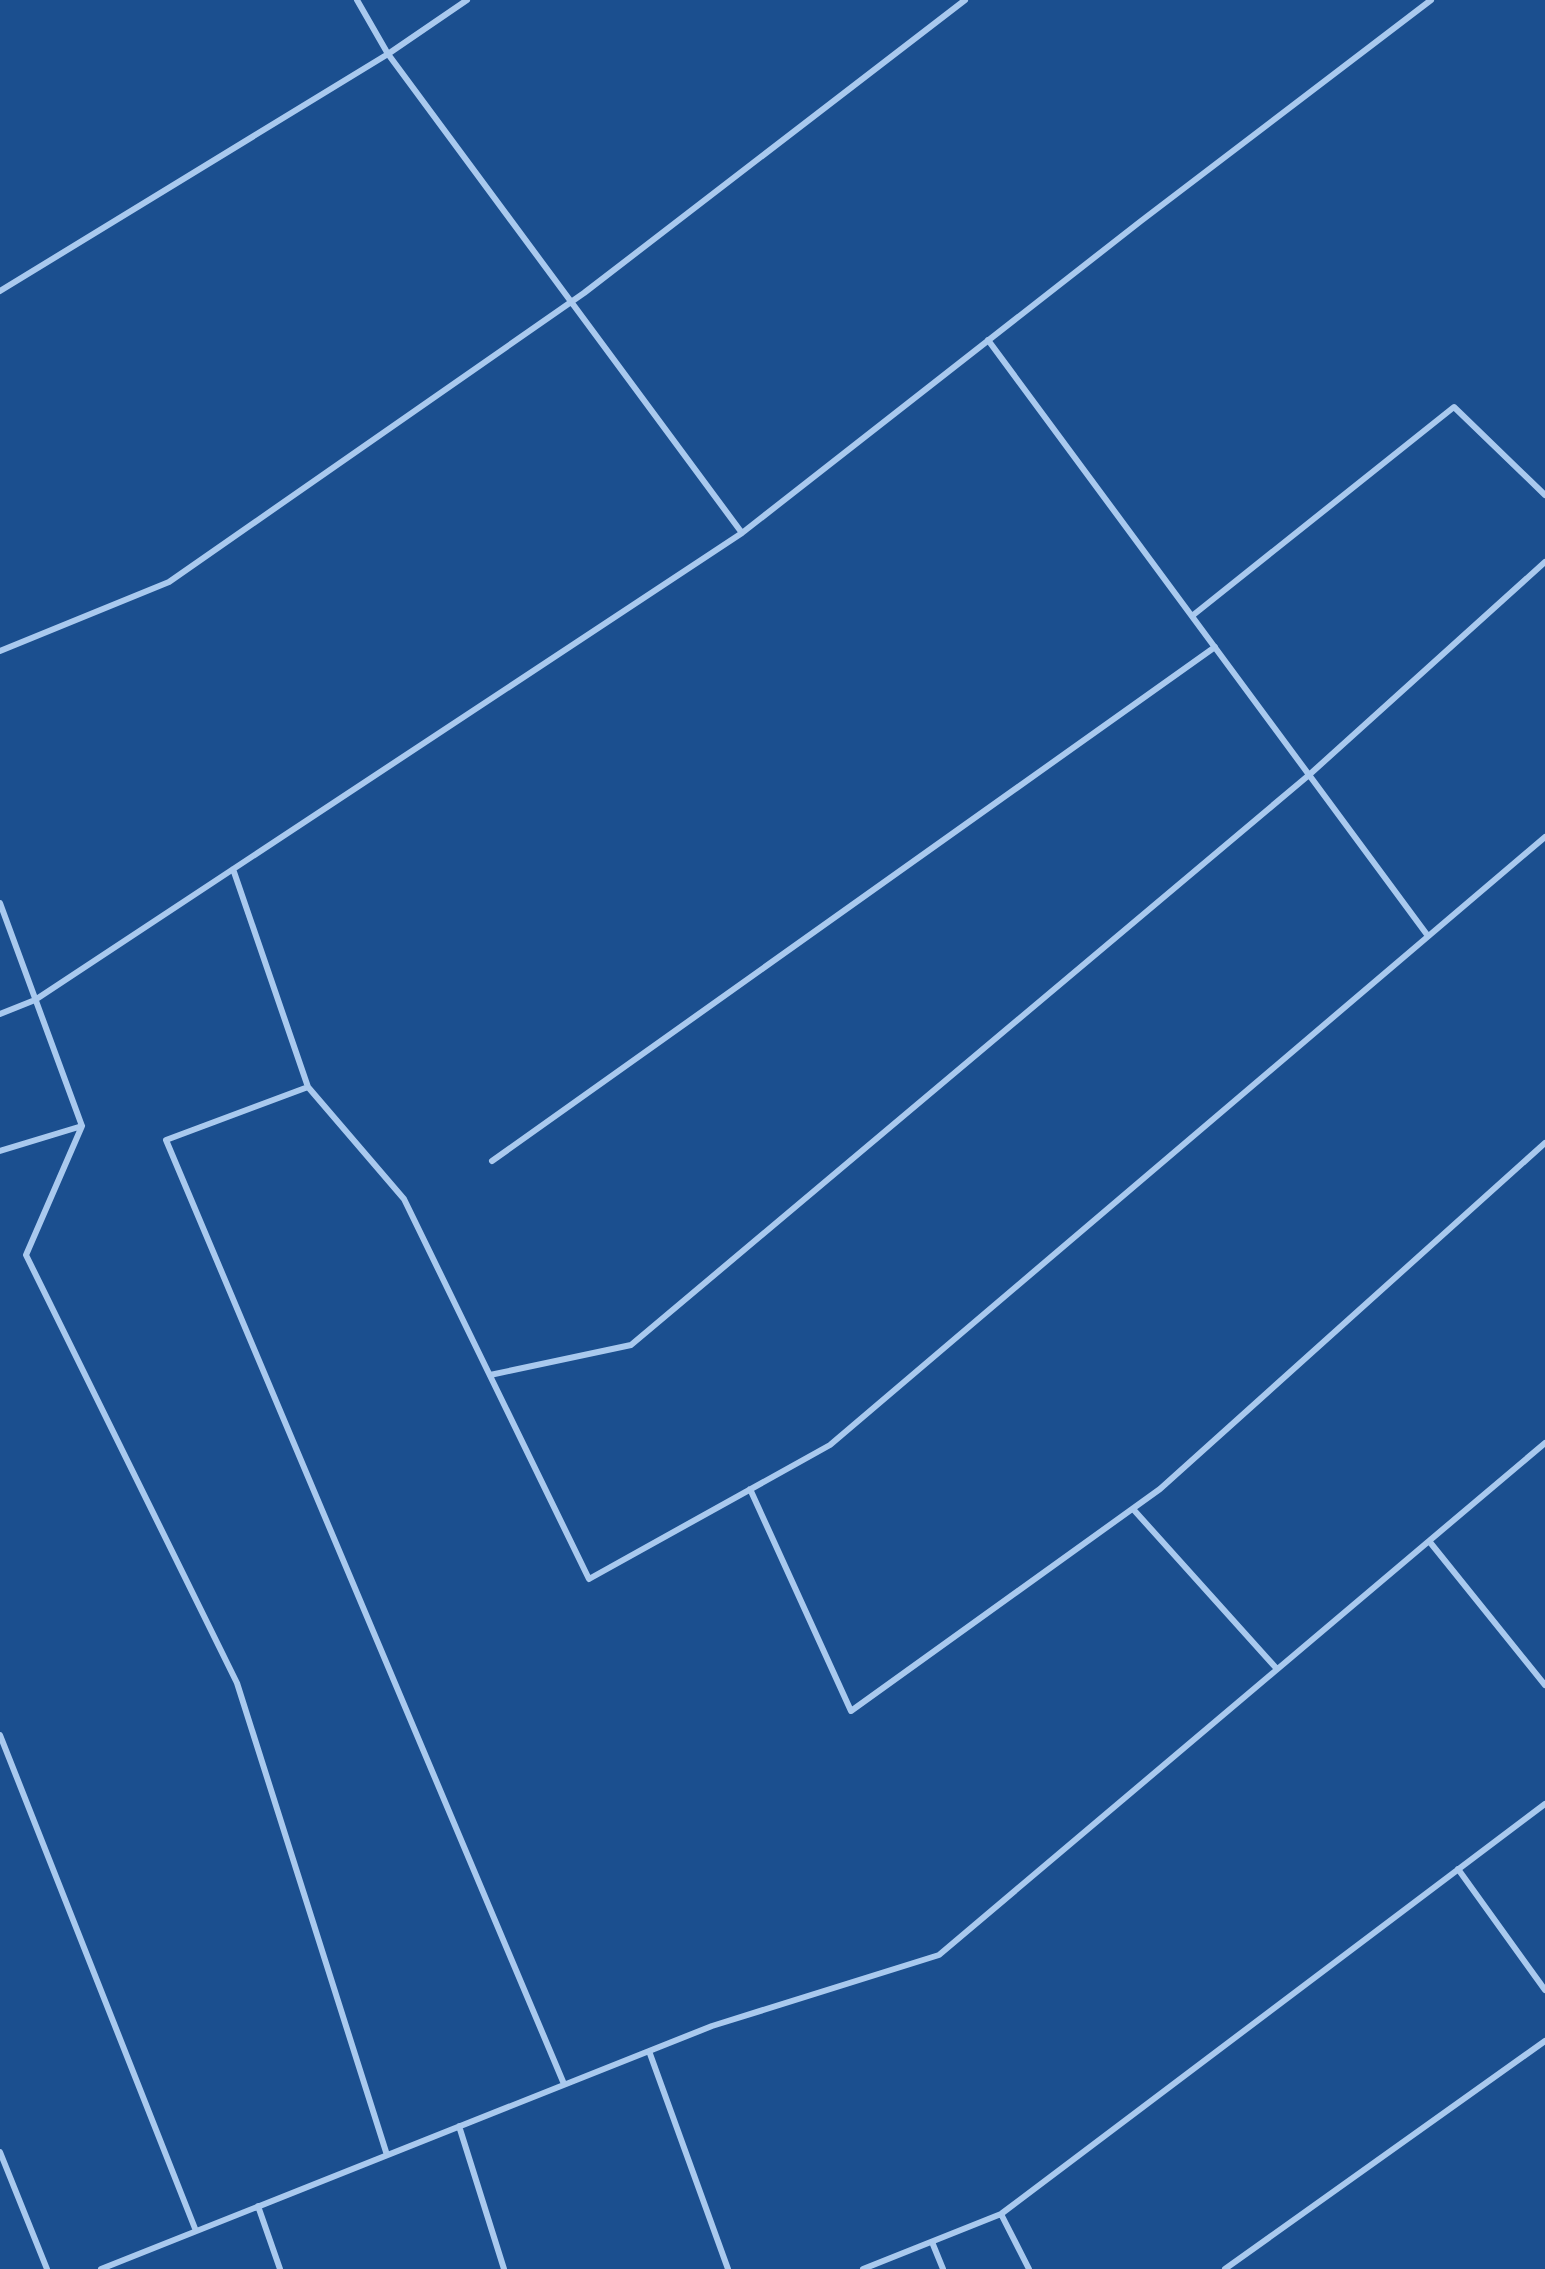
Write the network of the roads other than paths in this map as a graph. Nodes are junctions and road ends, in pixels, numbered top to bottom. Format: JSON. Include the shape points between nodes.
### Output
{"nodes":[{"id":1,"x":357,"y":0,"type":"edge"},
{"id":2,"x":467,"y":0,"type":"edge"},
{"id":3,"x":965,"y":0,"type":"edge"},
{"id":4,"x":1431,"y":0,"type":"edge"},
{"id":5,"x":388,"y":54,"type":"junction"},
{"id":6,"x":0,"y":291,"type":"edge"},
{"id":7,"x":572,"y":303,"type":"junction"},
{"id":8,"x":988,"y":340,"type":"junction"},
{"id":9,"x":1545,"y":495,"type":"edge"},
{"id":10,"x":742,"y":533,"type":"junction"},
{"id":11,"x":1545,"y":562,"type":"edge"},
{"id":12,"x":1192,"y":616,"type":"junction"},
{"id":13,"x":1215,"y":647,"type":"junction"},
{"id":14,"x":0,"y":651,"type":"edge"},
{"id":15,"x":1309,"y":775,"type":"junction"},
{"id":16,"x":1545,"y":837,"type":"edge"},
{"id":17,"x":233,"y":868,"type":"junction"},
{"id":18,"x":0,"y":903,"type":"edge"},
{"id":19,"x":1428,"y":936,"type":"junction"},
{"id":20,"x":35,"y":1000,"type":"junction"},
{"id":21,"x":0,"y":1014,"type":"edge"},
{"id":22,"x":308,"y":1087,"type":"junction"},
{"id":23,"x":82,"y":1125,"type":"junction"},
{"id":24,"x":1545,"y":1143,"type":"edge"},
{"id":25,"x":0,"y":1151,"type":"edge"},
{"id":26,"x":492,"y":1161,"type":"dead end"},
{"id":27,"x":490,"y":1375,"type":"junction"},
{"id":28,"x":1545,"y":1443,"type":"edge"},
{"id":29,"x":750,"y":1489,"type":"junction"},
{"id":30,"x":1133,"y":1509,"type":"junction"},
{"id":31,"x":1429,"y":1541,"type":"junction"},
{"id":32,"x":1277,"y":1669,"type":"junction"},
{"id":33,"x":1545,"y":1685,"type":"edge"},
{"id":34,"x":0,"y":1735,"type":"edge"},
{"id":35,"x":1545,"y":1804,"type":"edge"},
{"id":36,"x":1458,"y":1869,"type":"junction"},
{"id":37,"x":1545,"y":1990,"type":"edge"},
{"id":38,"x":1545,"y":2041,"type":"edge"},
{"id":39,"x":649,"y":2051,"type":"junction"},
{"id":40,"x":564,"y":2084,"type":"junction"},
{"id":41,"x":459,"y":2126,"type":"junction"},
{"id":42,"x":0,"y":2152,"type":"edge"},
{"id":43,"x":387,"y":2155,"type":"junction"},
{"id":44,"x":258,"y":2206,"type":"junction"},
{"id":45,"x":1001,"y":2214,"type":"junction"},
{"id":46,"x":196,"y":2231,"type":"junction"},
{"id":47,"x":932,"y":2242,"type":"junction"},
{"id":48,"x":47,"y":2269,"type":"edge"},
{"id":49,"x":101,"y":2269,"type":"edge"},
{"id":50,"x":280,"y":2269,"type":"edge"},
{"id":51,"x":504,"y":2269,"type":"edge"},
{"id":52,"x":728,"y":2269,"type":"edge"},
{"id":53,"x":863,"y":2269,"type":"edge"},
{"id":54,"x":943,"y":2269,"type":"edge"},
{"id":55,"x":1029,"y":2269,"type":"edge"},
{"id":56,"x":1225,"y":2269,"type":"edge"}],
"edges":[{"from":1,"to":5,"type":"street"},
{"from":2,"to":5,"type":"street"},
{"from":3,"to":7,"type":"street"},
{"from":4,"to":8,"type":"street"},
{"from":5,"to":6,"type":"street"},
{"from":5,"to":7,"type":"street"},
{"from":7,"to":10,"type":"street"},
{"from":7,"to":14,"type":"street","via":[[169,582]]},
{"from":8,"to":10,"type":"street"},
{"from":8,"to":12,"type":"street"},
{"from":9,"to":12,"type":"street","via":[[1454,407]]},
{"from":10,"to":17,"type":"street"},
{"from":11,"to":15,"type":"street"},
{"from":12,"to":13,"type":"street"},
{"from":13,"to":15,"type":"street"},
{"from":13,"to":26,"type":"street"},
{"from":15,"to":19,"type":"street"},
{"from":15,"to":27,"type":"street","via":[[631,1345]]},
{"from":16,"to":19,"type":"street"},
{"from":17,"to":20,"type":"street"},
{"from":17,"to":22,"type":"street"},
{"from":18,"to":20,"type":"street"},
{"from":19,"to":29,"type":"street","via":[[830,1445]]},
{"from":20,"to":21,"type":"street"},
{"from":20,"to":23,"type":"street"},
{"from":22,"to":27,"type":"street","via":[[404,1199]]},
{"from":22,"to":40,"type":"street","via":[[166,1140]]},
{"from":23,"to":25,"type":"street"},
{"from":23,"to":43,"type":"street","via":[[26,1255],[237,1683]]},
{"from":24,"to":30,"type":"street","via":[[1160,1490]]},
{"from":27,"to":29,"type":"street","via":[[589,1579]]},
{"from":28,"to":31,"type":"street"},
{"from":29,"to":30,"type":"street","via":[[851,1711]]},
{"from":30,"to":32,"type":"street"},
{"from":31,"to":32,"type":"street"},
{"from":31,"to":33,"type":"street"},
{"from":32,"to":39,"type":"street","via":[[939,1955],[712,2026]]},
{"from":34,"to":46,"type":"street"},
{"from":35,"to":36,"type":"street"},
{"from":36,"to":37,"type":"street"},
{"from":36,"to":45,"type":"street"},
{"from":38,"to":56,"type":"street"},
{"from":39,"to":40,"type":"street"},
{"from":39,"to":52,"type":"street"},
{"from":40,"to":41,"type":"street"},
{"from":41,"to":43,"type":"street"},
{"from":41,"to":51,"type":"street"},
{"from":42,"to":48,"type":"street"},
{"from":43,"to":44,"type":"street"},
{"from":44,"to":46,"type":"street"},
{"from":44,"to":50,"type":"street"},
{"from":45,"to":47,"type":"street"},
{"from":45,"to":55,"type":"street"},
{"from":46,"to":49,"type":"street"},
{"from":47,"to":53,"type":"street"},
{"from":47,"to":54,"type":"street"}]}
